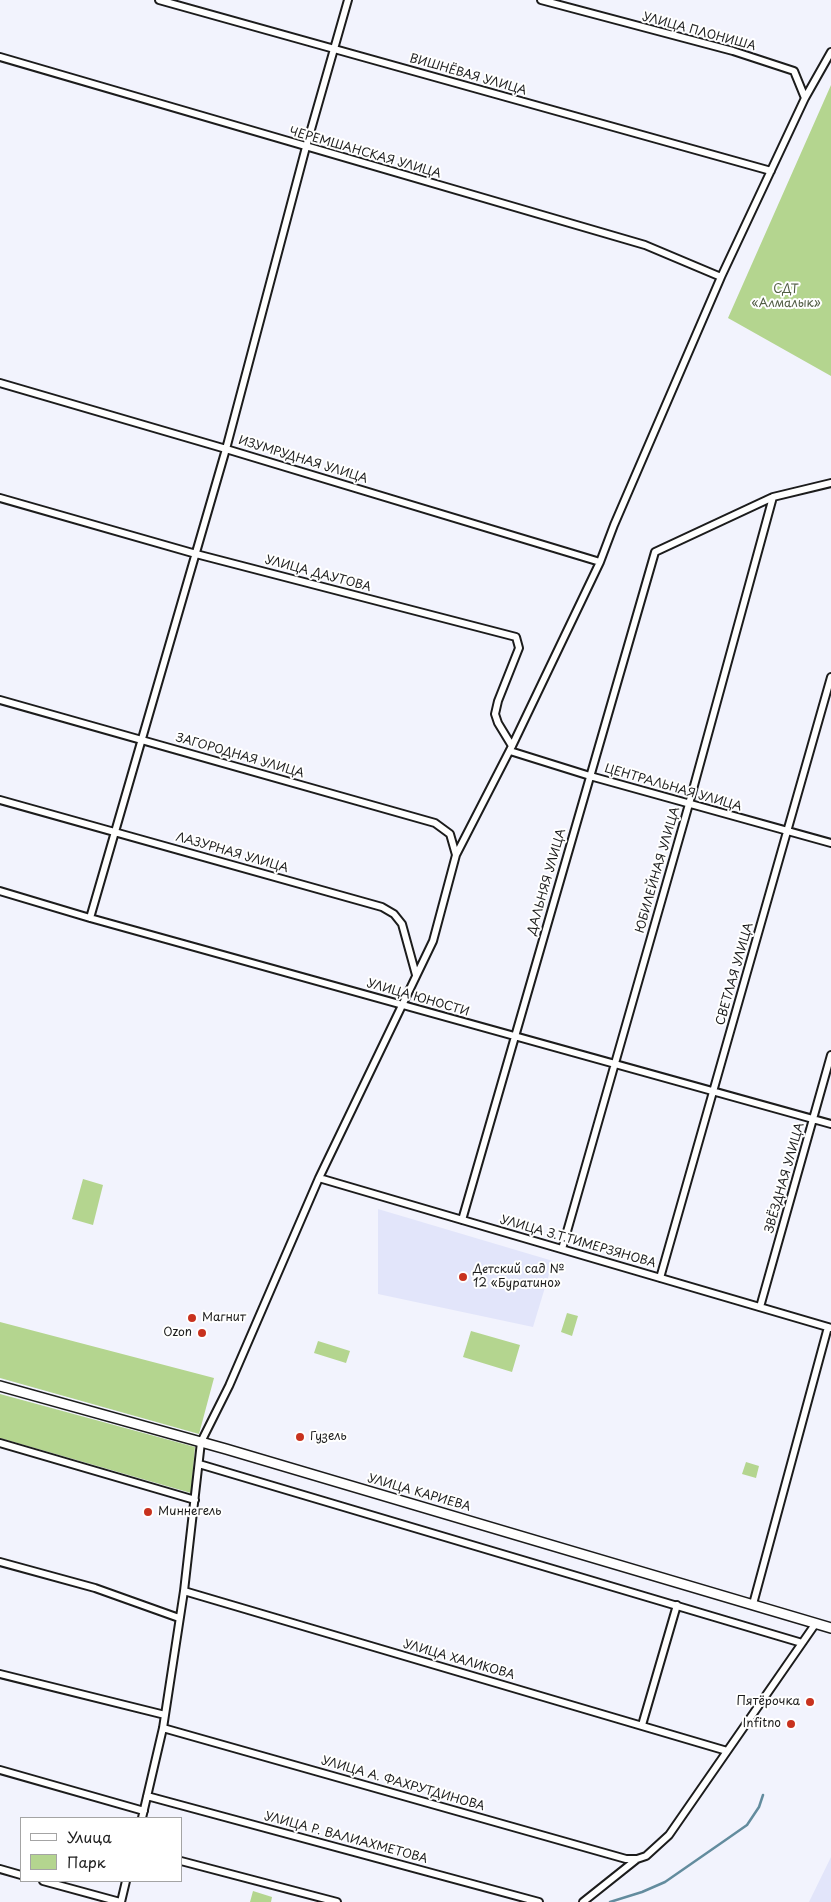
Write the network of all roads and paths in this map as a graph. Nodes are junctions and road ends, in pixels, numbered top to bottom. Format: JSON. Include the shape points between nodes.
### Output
{"nodes":[{"id":1,"x":159,"y":0,"type":"edge"},
{"id":2,"x":348,"y":0,"type":"edge"},
{"id":3,"x":541,"y":0,"type":"edge"},
{"id":4,"x":334,"y":49,"type":"junction"},
{"id":5,"x":831,"y":52,"type":"edge"},
{"id":6,"x":0,"y":57,"type":"edge"},
{"id":7,"x":806,"y":98,"type":"junction"},
{"id":8,"x":306,"y":148,"type":"junction"},
{"id":9,"x":771,"y":171,"type":"junction"},
{"id":10,"x":721,"y":277,"type":"junction"},
{"id":11,"x":0,"y":383,"type":"edge"},
{"id":12,"x":226,"y":449,"type":"junction"},
{"id":13,"x":831,"y":483,"type":"edge"},
{"id":14,"x":773,"y":497,"type":"junction"},
{"id":15,"x":0,"y":498,"type":"edge"},
{"id":16,"x":196,"y":554,"type":"junction"},
{"id":17,"x":600,"y":562,"type":"junction"},
{"id":18,"x":831,"y":678,"type":"edge"},
{"id":19,"x":0,"y":700,"type":"edge"},
{"id":20,"x":142,"y":739,"type":"junction"},
{"id":21,"x":511,"y":749,"type":"junction"},
{"id":22,"x":590,"y":776,"type":"junction"},
{"id":23,"x":0,"y":800,"type":"edge"},
{"id":24,"x":689,"y":804,"type":"junction"},
{"id":25,"x":115,"y":832,"type":"junction"},
{"id":26,"x":788,"y":832,"type":"junction"},
{"id":27,"x":831,"y":843,"type":"edge"},
{"id":28,"x":456,"y":855,"type":"junction"},
{"id":29,"x":0,"y":891,"type":"edge"},
{"id":30,"x":90,"y":918,"type":"junction"},
{"id":31,"x":416,"y":975,"type":"junction"},
{"id":32,"x":402,"y":1004,"type":"junction"},
{"id":33,"x":514,"y":1036,"type":"junction"},
{"id":34,"x":831,"y":1055,"type":"edge"},
{"id":35,"x":614,"y":1063,"type":"junction"},
{"id":36,"x":713,"y":1090,"type":"junction"},
{"id":37,"x":813,"y":1118,"type":"junction"},
{"id":38,"x":831,"y":1124,"type":"edge"},
{"id":39,"x":319,"y":1178,"type":"junction"},
{"id":40,"x":462,"y":1220,"type":"junction"},
{"id":41,"x":562,"y":1249,"type":"junction"},
{"id":42,"x":660,"y":1278,"type":"junction"},
{"id":43,"x":760,"y":1307,"type":"junction"},
{"id":44,"x":829,"y":1327,"type":"edge"},
{"id":45,"x":0,"y":1386,"type":"edge"},
{"id":46,"x":201,"y":1442,"type":"junction"},
{"id":47,"x":0,"y":1443,"type":"edge"},
{"id":48,"x":199,"y":1464,"type":"junction"},
{"id":49,"x":195,"y":1500,"type":"junction"},
{"id":50,"x":0,"y":1562,"type":"edge"},
{"id":51,"x":184,"y":1591,"type":"junction"},
{"id":52,"x":753,"y":1604,"type":"junction"},
{"id":53,"x":677,"y":1605,"type":"junction"},
{"id":54,"x":179,"y":1618,"type":"junction"},
{"id":55,"x":816,"y":1623,"type":"junction"},
{"id":56,"x":831,"y":1628,"type":"edge"},
{"id":57,"x":802,"y":1642,"type":"junction"},
{"id":58,"x":0,"y":1674,"type":"edge"},
{"id":59,"x":165,"y":1715,"type":"junction"},
{"id":60,"x":642,"y":1725,"type":"junction"},
{"id":61,"x":163,"y":1728,"type":"junction"},
{"id":62,"x":728,"y":1750,"type":"junction"},
{"id":63,"x":0,"y":1770,"type":"edge"},
{"id":64,"x":147,"y":1796,"type":"junction"},
{"id":65,"x":144,"y":1811,"type":"junction"},
{"id":66,"x":142,"y":1817,"type":"edge"},
{"id":67,"x":637,"y":1859,"type":"junction"},
{"id":68,"x":182,"y":1861,"type":"edge"},
{"id":69,"x":0,"y":1869,"type":"edge"},
{"id":70,"x":20,"y":1875,"type":"edge"},
{"id":71,"x":47,"y":1882,"type":"edge"},
{"id":72,"x":126,"y":1882,"type":"edge"},
{"id":73,"x":121,"y":1902,"type":"edge"},
{"id":74,"x":337,"y":1902,"type":"edge"},
{"id":75,"x":539,"y":1902,"type":"edge"},
{"id":76,"x":583,"y":1902,"type":"edge"}],
"edges":[{"from":1,"to":4,"type":"street","name":"ВИШНЁВАЯ УЛИЦА"},
{"from":2,"to":4,"type":"street"},
{"from":3,"to":7,"type":"street","name":"УЛИЦА ПЛОНИША","via":[[733,51],[794,71]]},
{"from":4,"to":8,"type":"street"},
{"from":4,"to":9,"type":"street","name":"ВИШНЁВАЯ УЛИЦА"},
{"from":5,"to":7,"type":"street"},
{"from":6,"to":8,"type":"street","name":"ЧЕРЕМШАНСКАЯ УЛИЦА"},
{"from":7,"to":9,"type":"street"},
{"from":8,"to":10,"type":"street","name":"ЧЕРЕМШАНСКАЯ УЛИЦА","via":[[645,245]]},
{"from":8,"to":12,"type":"street"},
{"from":9,"to":10,"type":"street"},
{"from":10,"to":17,"type":"street"},
{"from":11,"to":12,"type":"street","name":"ИЗУМРУДНАЯ УЛИЦА"},
{"from":12,"to":16,"type":"street"},
{"from":12,"to":17,"type":"street","name":"ИЗУМРУДНАЯ УЛИЦА"},
{"from":13,"to":14,"type":"street"},
{"from":14,"to":22,"type":"street","name":"ДАЛЬНЯЯ УЛИЦА","via":[[655,552]]},
{"from":14,"to":24,"type":"street","name":"ЮБИЛЕЙНАЯ УЛИЦА"},
{"from":15,"to":16,"type":"street","name":"УЛИЦА ДАУТОВА"},
{"from":16,"to":20,"type":"street"},
{"from":16,"to":21,"type":"street","name":"УЛИЦА ДАУТОВА","via":[[516,638],[519,648],[495,714]]},
{"from":17,"to":21,"type":"street"},
{"from":18,"to":26,"type":"street","name":"СВЕТЛАЯ УЛИЦА"},
{"from":19,"to":20,"type":"street","name":"ЗАГОРОДНАЯ УЛИЦА"},
{"from":20,"to":25,"type":"street"},
{"from":20,"to":28,"type":"street","name":"ЗАГОРОДНАЯ УЛИЦА","via":[[435,823],[450,834]]},
{"from":21,"to":22,"type":"street","name":"ЦЕНТРАЛЬНАЯ УЛИЦА"},
{"from":21,"to":28,"type":"street"},
{"from":22,"to":24,"type":"street","name":"ЦЕНТРАЛЬНАЯ УЛИЦА"},
{"from":22,"to":33,"type":"street","name":"ДАЛЬНЯЯ УЛИЦА"},
{"from":23,"to":25,"type":"street","name":"ЛАЗУРНАЯ УЛИЦА"},
{"from":24,"to":26,"type":"street","name":"ЦЕНТРАЛЬНАЯ УЛИЦА"},
{"from":24,"to":35,"type":"street","name":"ЮБИЛЕЙНАЯ УЛИЦА"},
{"from":25,"to":30,"type":"street"},
{"from":25,"to":31,"type":"street","name":"ЛАЗУРНАЯ УЛИЦА","via":[[382,907],[402,924]]},
{"from":26,"to":27,"type":"street","name":"ЦЕНТРАЛЬНАЯ УЛИЦА"},
{"from":26,"to":36,"type":"street","name":"СВЕТЛАЯ УЛИЦА"},
{"from":28,"to":31,"type":"street","via":[[433,941]]},
{"from":29,"to":30,"type":"street","name":"УЛИЦА ЮНОСТИ"},
{"from":30,"to":32,"type":"street","name":"УЛИЦА ЮНОСТИ"},
{"from":31,"to":32,"type":"street"},
{"from":32,"to":33,"type":"street","name":"УЛИЦА ЮНОСТИ"},
{"from":32,"to":39,"type":"street"},
{"from":33,"to":35,"type":"street","name":"УЛИЦА ЮНОСТИ"},
{"from":33,"to":40,"type":"street","name":"ДАЛЬНЯЯ УЛИЦА"},
{"from":34,"to":37,"type":"street","name":"ЗВЁЗДНАЯ УЛИЦА"},
{"from":35,"to":36,"type":"street","name":"УЛИЦА ЮНОСТИ"},
{"from":35,"to":41,"type":"street","name":"ЮБИЛЕЙНАЯ УЛИЦА"},
{"from":36,"to":37,"type":"street","name":"УЛИЦА ЮНОСТИ"},
{"from":36,"to":42,"type":"street","name":"СВЕТЛАЯ УЛИЦА"},
{"from":37,"to":38,"type":"street","name":"УЛИЦА ЮНОСТИ"},
{"from":37,"to":43,"type":"street","name":"ЗВЁЗДНАЯ УЛИЦА"},
{"from":39,"to":40,"type":"street","name":"УЛИЦА З.Т.ТИМЕРЗЯНОВА"},
{"from":39,"to":46,"type":"street","via":[[229,1386]]},
{"from":40,"to":41,"type":"street","name":"УЛИЦА З.Т.ТИМЕРЗЯНОВА"},
{"from":41,"to":42,"type":"street","name":"УЛИЦА З.Т.ТИМЕРЗЯНОВА"},
{"from":42,"to":43,"type":"street","name":"УЛИЦА З.Т.ТИМЕРЗЯНОВА"},
{"from":43,"to":44,"type":"street","name":"УЛИЦА З.Т.ТИМЕРЗЯНОВА"},
{"from":44,"to":52,"type":"street"},
{"from":45,"to":46,"type":"main road","name":"УЛИЦА КАРИЕВА"},
{"from":46,"to":48,"type":"street"},
{"from":46,"to":52,"type":"main road","name":"УЛИЦА КАРИЕВА"},
{"from":47,"to":49,"type":"street"},
{"from":48,"to":49,"type":"street"},
{"from":48,"to":53,"type":"street"},
{"from":49,"to":51,"type":"street"},
{"from":50,"to":54,"type":"street","via":[[95,1588]]},
{"from":51,"to":54,"type":"street"},
{"from":51,"to":60,"type":"street","name":"УЛИЦА ХАЛИКОВА"},
{"from":52,"to":55,"type":"main road","name":"УЛИЦА КАРИЕВА"},
{"from":53,"to":57,"type":"street"},
{"from":53,"to":60,"type":"street"},
{"from":54,"to":59,"type":"street"},
{"from":55,"to":56,"type":"main road","name":"УЛИЦА КАРИЕВА"},
{"from":55,"to":57,"type":"street"},
{"from":57,"to":62,"type":"street"},
{"from":58,"to":59,"type":"street"},
{"from":59,"to":61,"type":"street"},
{"from":60,"to":62,"type":"street","name":"УЛИЦА ХАЛИКОВА"},
{"from":61,"to":64,"type":"street"},
{"from":61,"to":67,"type":"street","name":"УЛИЦА А. ФАХРУТДИНОВА"},
{"from":62,"to":67,"type":"street","via":[[669,1835],[646,1856]]},
{"from":63,"to":65,"type":"street"},
{"from":64,"to":65,"type":"street"},
{"from":64,"to":75,"type":"street","name":"УЛИЦА Р. ВАЛИАХМЕТОВА"},
{"from":65,"to":66,"type":"street"},
{"from":67,"to":76,"type":"street"},
{"from":68,"to":74,"type":"street"},
{"from":69,"to":70,"type":"street"},
{"from":71,"to":73,"type":"street"},
{"from":72,"to":73,"type":"street"}]}
